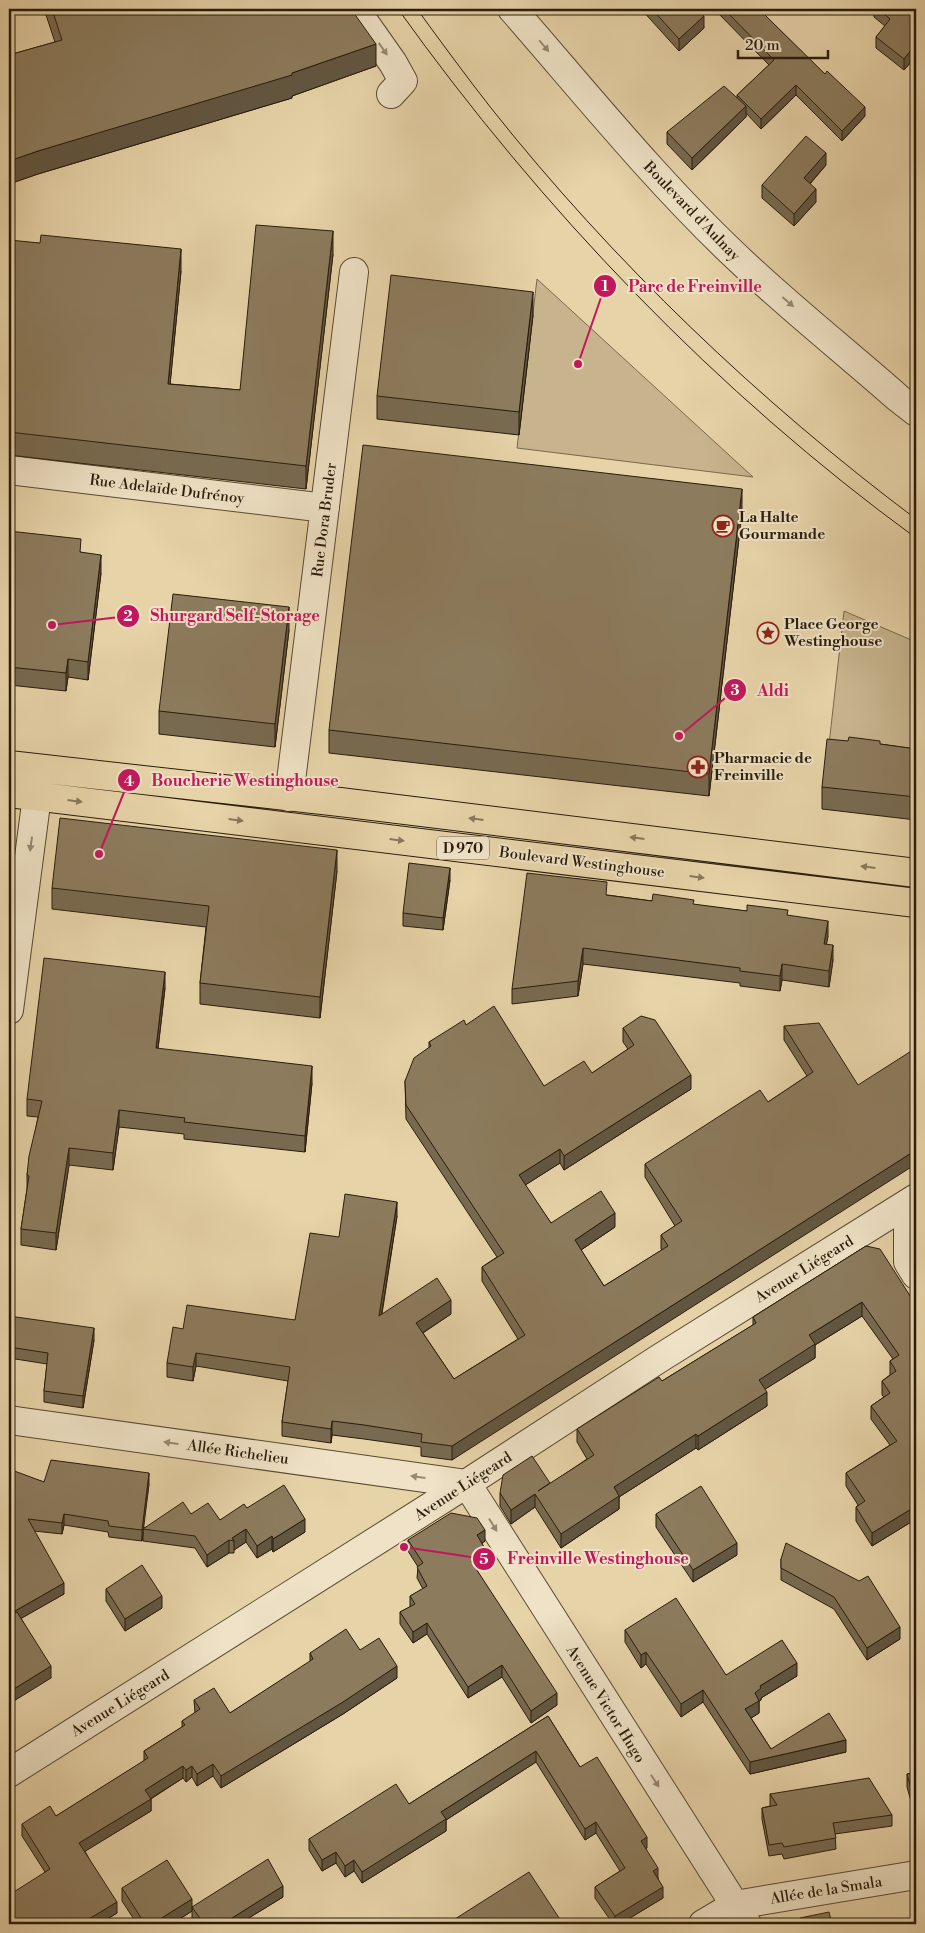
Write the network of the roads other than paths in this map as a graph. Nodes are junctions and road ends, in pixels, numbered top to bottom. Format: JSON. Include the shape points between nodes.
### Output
{"nodes":[{"id":1,"x":355,"y":9,"type":"edge"},
{"id":2,"x":512,"y":9,"type":"edge"},
{"id":3,"x":391,"y":94,"type":"dead end"},
{"id":4,"x":354,"y":272,"type":"dead end"},
{"id":5,"x":916,"y":412,"type":"edge"},
{"id":6,"x":9,"y":470,"type":"edge"},
{"id":7,"x":326,"y":508,"type":"junction"},
{"id":8,"x":9,"y":765,"type":"edge"},
{"id":9,"x":9,"y":793,"type":"edge"},
{"id":10,"x":37,"y":796,"type":"junction"},
{"id":11,"x":290,"y":797,"type":"junction"},
{"id":12,"x":916,"y":873,"type":"edge"},
{"id":13,"x":916,"y":904,"type":"edge"},
{"id":14,"x":9,"y":1010,"type":"edge"},
{"id":15,"x":914,"y":1203,"type":"edge"},
{"id":16,"x":916,"y":1275,"type":"edge"},
{"id":17,"x":9,"y":1420,"type":"edge"},
{"id":18,"x":467,"y":1484,"type":"junction"},
{"id":19,"x":9,"y":1773,"type":"edge"},
{"id":20,"x":916,"y":1875,"type":"edge"},
{"id":21,"x":741,"y":1915,"type":"edge"},
{"id":22,"x":704,"y":1924,"type":"edge"}],
"edges":[{"from":1,"to":3,"type":"street","one_way":true,"via":[[403,82]]},
{"from":2,"to":5,"type":"street","name":"Boulevard d'Aulnay","one_way":true,"via":[[637,154],[737,258]]},
{"from":4,"to":7,"type":"street","name":"Rue Dora Bruder"},
{"from":6,"to":7,"type":"street","name":"Rue Adelaïde Dufrénoy"},
{"from":7,"to":11,"type":"street","name":"Rue Dora Bruder"},
{"from":8,"to":11,"type":"main road","name":"Boulevard Westinghouse","number":"D 970"},
{"from":9,"to":10,"type":"main road","name":"Boulevard Westinghouse","number":"D 970"},
{"from":10,"to":13,"type":"main road","name":"Boulevard Westinghouse","number":"D 970","one_way":true},
{"from":10,"to":14,"type":"street","one_way":true},
{"from":12,"to":11,"type":"main road","name":"Boulevard Westinghouse","number":"D 970","one_way":true},
{"from":15,"to":16,"type":"street","via":[[908,1262]]},
{"from":15,"to":18,"type":"street","name":"Avenue Liégeard","via":[[660,1358]]},
{"from":18,"to":17,"type":"street","name":"Allée Richelieu","one_way":true},
{"from":18,"to":19,"type":"street","name":"Avenue Liégeard"},
{"from":18,"to":21,"type":"street","name":"Avenue Victor Hugo","one_way":true},
{"from":20,"to":21,"type":"street","name":"Allée de la Smala"},
{"from":21,"to":22,"type":"street"}]}
